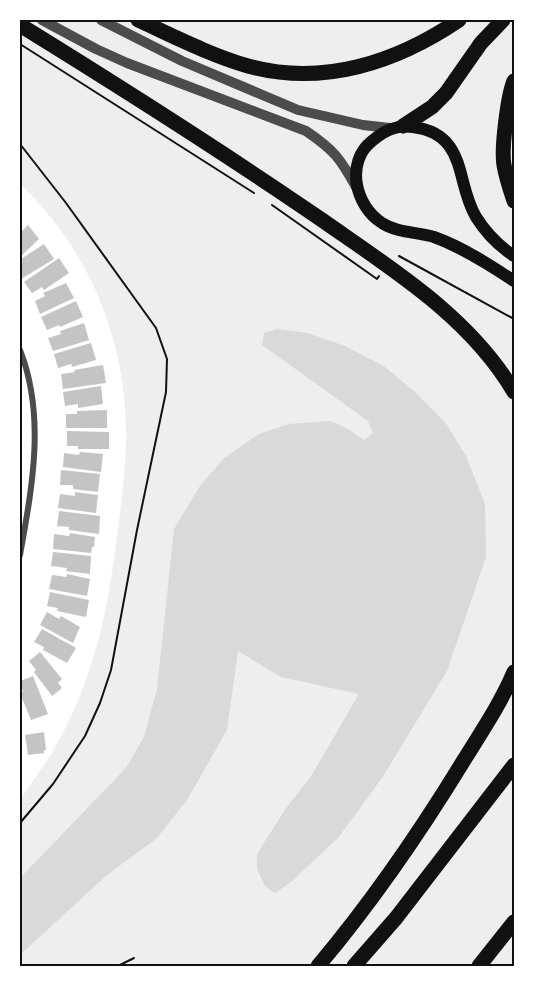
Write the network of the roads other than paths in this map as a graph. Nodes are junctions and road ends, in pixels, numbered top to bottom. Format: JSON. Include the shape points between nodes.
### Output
{"nodes":[{"id":1,"x":42,"y":20,"type":"edge"},
{"id":2,"x":100,"y":20,"type":"edge"},
{"id":3,"x":138,"y":20,"type":"edge"},
{"id":4,"x":459,"y":20,"type":"edge"},
{"id":5,"x":503,"y":20,"type":"edge"},
{"id":6,"x":20,"y":25,"type":"edge"},
{"id":7,"x":514,"y":81,"type":"edge"},
{"id":8,"x":396,"y":127,"type":"junction"},
{"id":9,"x":356,"y":187,"type":"junction"},
{"id":10,"x":514,"y":201,"type":"edge"},
{"id":11,"x":514,"y":256,"type":"edge"},
{"id":12,"x":514,"y":281,"type":"edge"},
{"id":13,"x":20,"y":350,"type":"edge"},
{"id":14,"x":514,"y":392,"type":"edge"},
{"id":15,"x":20,"y":555,"type":"edge"},
{"id":16,"x":514,"y":672,"type":"edge"},
{"id":17,"x":514,"y":765,"type":"edge"},
{"id":18,"x":514,"y":922,"type":"edge"},
{"id":19,"x":318,"y":966,"type":"edge"},
{"id":20,"x":354,"y":966,"type":"edge"},
{"id":21,"x":479,"y":966,"type":"edge"}],
"edges":[{"from":1,"to":9,"type":"street","via":[[127,63],[306,131],[329,146]]},
{"from":2,"to":8,"type":"street","via":[[182,61],[298,110],[363,125]]},
{"from":3,"to":4,"type":"highway","via":[[247,66],[303,74],[339,71],[394,57]]},
{"from":5,"to":8,"type":"highway","via":[[481,43],[446,93],[432,107]]},
{"from":6,"to":14,"type":"highway","via":[[196,135],[416,288],[487,351]]},
{"from":7,"to":10,"type":"highway","via":[[503,162]]},
{"from":8,"to":9,"type":"main road","via":[[368,144],[356,169]]},
{"from":8,"to":11,"type":"main road","via":[[434,133],[452,148],[476,217],[492,238]]},
{"from":9,"to":12,"type":"main road","via":[[367,210],[383,224],[451,244]]},
{"from":13,"to":15,"type":"street","via":[[34,407],[35,440],[30,502]]},
{"from":16,"to":19,"type":"highway","via":[[505,694],[431,815],[354,924]]},
{"from":17,"to":20,"type":"highway"},
{"from":18,"to":21,"type":"highway"}]}
